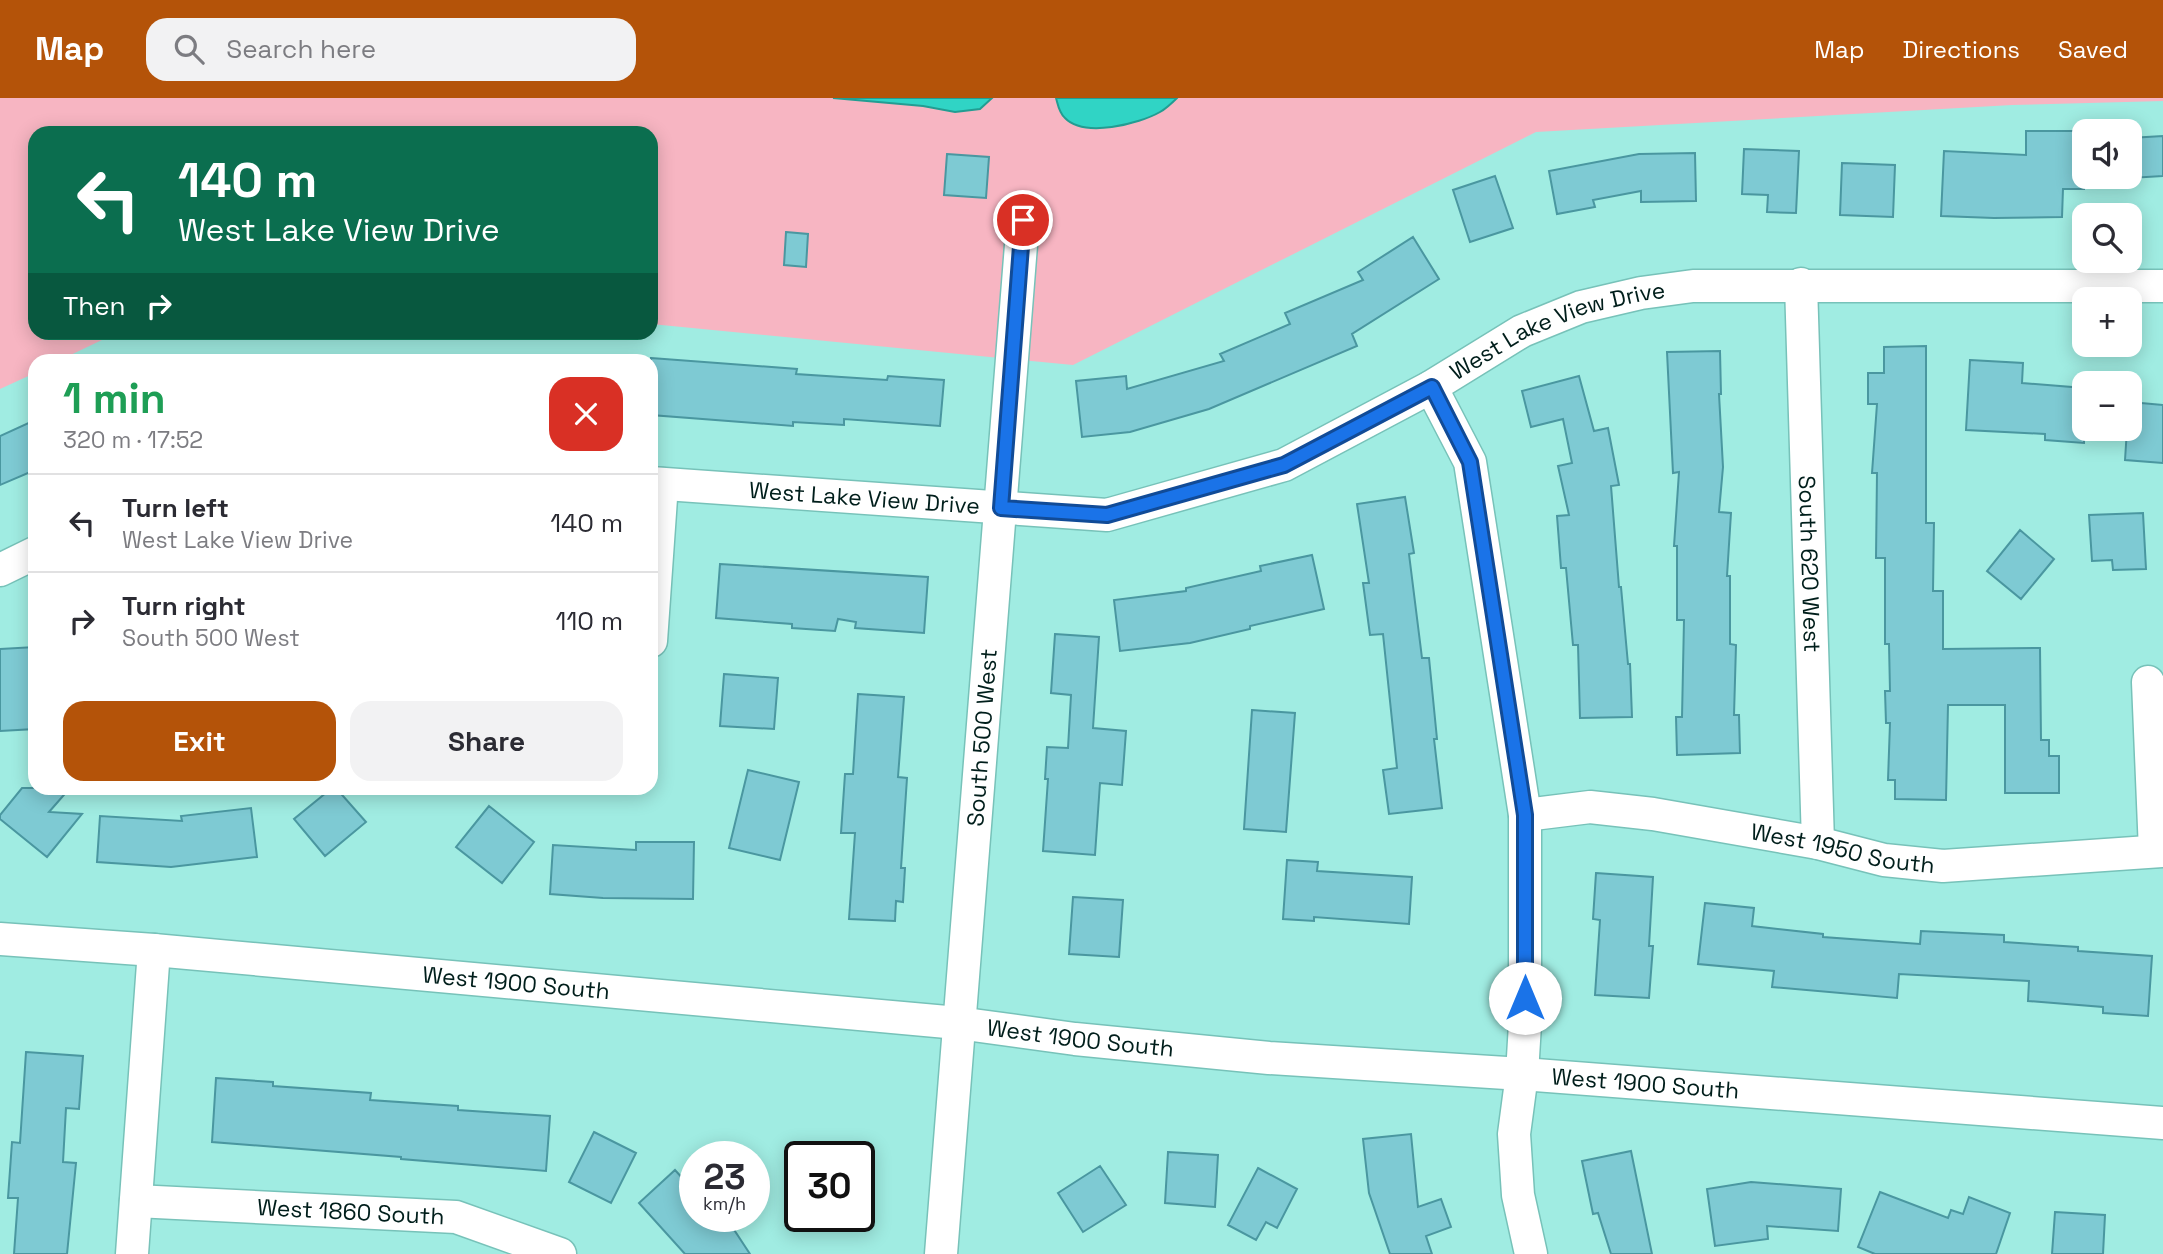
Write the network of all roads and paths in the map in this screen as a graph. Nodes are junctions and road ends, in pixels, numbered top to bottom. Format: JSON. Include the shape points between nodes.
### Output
{"nodes":[{"id":1,"x":1023,"y":220,"type":"dead end"},
{"id":2,"x":1801,"y":284,"type":"junction"},
{"id":3,"x":2163,"y":286,"type":"edge"},
{"id":4,"x":1432,"y":387,"type":"junction"},
{"id":5,"x":658,"y":484,"type":"edge"},
{"id":6,"x":1001,"y":508,"type":"junction"},
{"id":7,"x":28,"y":556,"type":"edge"},
{"id":8,"x":0,"y":570,"type":"edge"},
{"id":9,"x":2148,"y":682,"type":"dead end"},
{"id":10,"x":1525,"y":815,"type":"junction"},
{"id":11,"x":1818,"y":843,"type":"junction"},
{"id":12,"x":2159,"y":851,"type":"edge"},
{"id":13,"x":0,"y":939,"type":"edge"},
{"id":14,"x":153,"y":950,"type":"junction"},
{"id":15,"x":958,"y":1023,"type":"junction"},
{"id":16,"x":1522,"y":1074,"type":"junction"},
{"id":17,"x":2163,"y":1122,"type":"edge"},
{"id":18,"x":136,"y":1201,"type":"junction"},
{"id":19,"x":132,"y":1254,"type":"edge"},
{"id":20,"x":560,"y":1254,"type":"edge"},
{"id":21,"x":941,"y":1254,"type":"edge"},
{"id":22,"x":1531,"y":1254,"type":"edge"}],
"edges":[{"from":1,"to":6,"type":"street","name":"South 500 West"},
{"from":2,"to":3,"type":"street","name":"West Lake View Drive"},
{"from":2,"to":4,"type":"street","name":"West Lake View Drive","via":[[1693,286],[1581,307],[1522,331]]},
{"from":2,"to":11,"type":"street","name":"South 620 West"},
{"from":4,"to":6,"type":"street","name":"West Lake View Drive","via":[[1284,465],[1107,515]]},
{"from":4,"to":10,"type":"street","via":[[1470,462]]},
{"from":5,"to":6,"type":"street","name":"West Lake View Drive"},
{"from":6,"to":15,"type":"street","name":"South 500 West"},
{"from":7,"to":8,"type":"street"},
{"from":9,"to":12,"type":"street"},
{"from":10,"to":11,"type":"street","name":"West 1950 South","via":[[1590,807]]},
{"from":10,"to":16,"type":"street"},
{"from":11,"to":12,"type":"street","name":"West 1950 South","via":[[1884,860],[1943,866]]},
{"from":13,"to":14,"type":"street","name":"West 1900 South"},
{"from":14,"to":15,"type":"street","name":"West 1900 South"},
{"from":14,"to":18,"type":"street"},
{"from":15,"to":16,"type":"street","name":"West 1900 South","via":[[1075,1040],[1269,1058]]},
{"from":15,"to":21,"type":"street","name":"South 500 West"},
{"from":16,"to":17,"type":"street","name":"West 1900 South"},
{"from":16,"to":22,"type":"street","via":[[1514,1135],[1518,1195]]},
{"from":18,"to":19,"type":"street"},
{"from":18,"to":20,"type":"street","name":"West 1860 South","via":[[456,1217]]}]}
